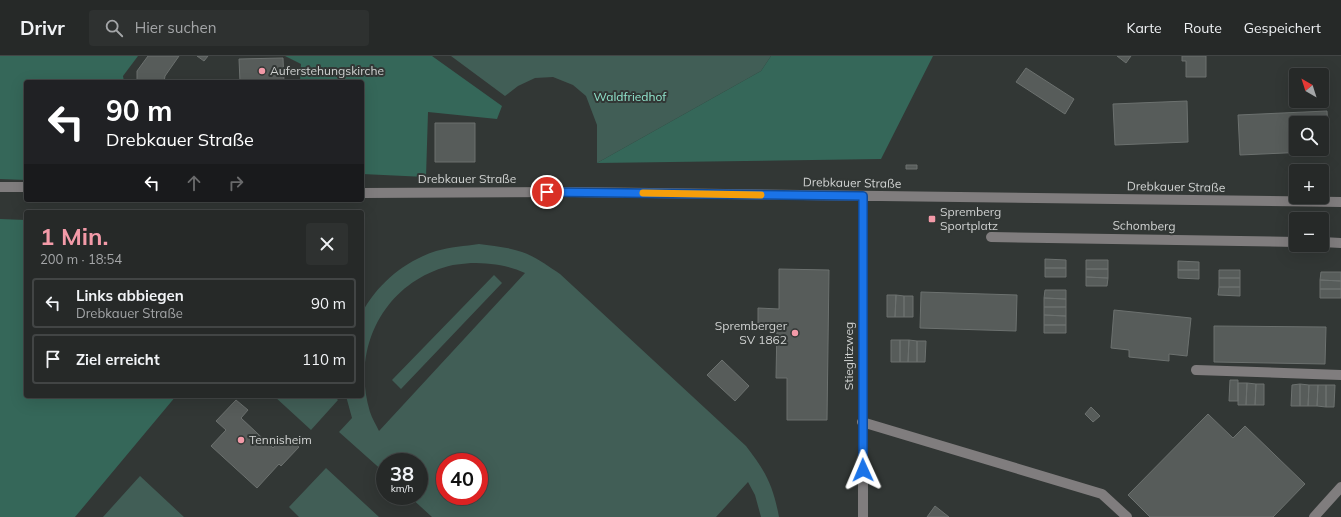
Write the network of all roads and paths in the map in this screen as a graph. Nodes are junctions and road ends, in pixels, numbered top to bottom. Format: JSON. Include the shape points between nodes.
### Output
{"nodes":[{"id":1,"x":0,"y":187,"type":"edge"},
{"id":2,"x":24,"y":187,"type":"edge"},
{"id":3,"x":364,"y":193,"type":"edge"},
{"id":4,"x":863,"y":196,"type":"junction"},
{"id":5,"x":1341,"y":202,"type":"edge"},
{"id":6,"x":991,"y":237,"type":"dead end"},
{"id":7,"x":1289,"y":242,"type":"edge"},
{"id":8,"x":1329,"y":242,"type":"edge"},
{"id":9,"x":1341,"y":243,"type":"edge"},
{"id":10,"x":1196,"y":370,"type":"dead end"},
{"id":11,"x":1341,"y":375,"type":"edge"},
{"id":12,"x":862,"y":422,"type":"junction"},
{"id":13,"x":1341,"y":487,"type":"edge"},
{"id":14,"x":863,"y":517,"type":"edge"},
{"id":15,"x":1127,"y":517,"type":"edge"},
{"id":16,"x":1314,"y":517,"type":"edge"}],
"edges":[{"from":1,"to":2,"type":"street"},
{"from":3,"to":4,"type":"street","name":"Drebkauer Straße","via":[[574,192]]},
{"from":4,"to":5,"type":"street","name":"Drebkauer Straße"},
{"from":4,"to":12,"type":"street","name":"Stieglitzweg"},
{"from":6,"to":7,"type":"street","name":"Schomberg"},
{"from":8,"to":9,"type":"street"},
{"from":10,"to":11,"type":"street"},
{"from":12,"to":14,"type":"street","name":"Stieglitzweg"},
{"from":12,"to":15,"type":"street","via":[[1102,494]]},
{"from":13,"to":16,"type":"street"}]}
